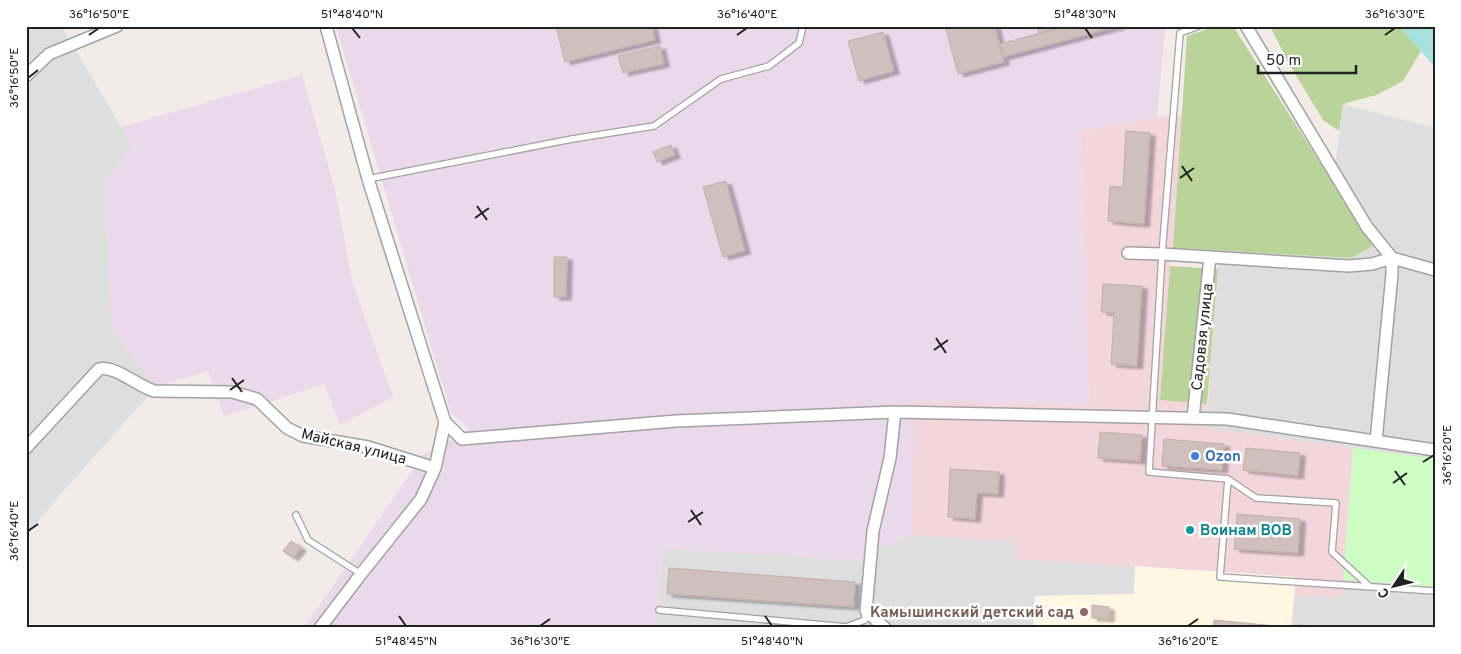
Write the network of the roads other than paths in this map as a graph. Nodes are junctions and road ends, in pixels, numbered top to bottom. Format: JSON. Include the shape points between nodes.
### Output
{"nodes":[{"id":1,"x":117,"y":26,"type":"edge"},
{"id":2,"x":326,"y":26,"type":"edge"},
{"id":3,"x":803,"y":26,"type":"edge"},
{"id":4,"x":1199,"y":26,"type":"edge"},
{"id":5,"x":1246,"y":26,"type":"edge"},
{"id":6,"x":26,"y":76,"type":"edge"},
{"id":7,"x":368,"y":179,"type":"junction"},
{"id":8,"x":1128,"y":253,"type":"dead end"},
{"id":9,"x":1162,"y":254,"type":"junction"},
{"id":10,"x":1210,"y":257,"type":"junction"},
{"id":11,"x":1392,"y":258,"type":"junction"},
{"id":12,"x":1435,"y":270,"type":"edge"},
{"id":13,"x":895,"y":412,"type":"junction"},
{"id":14,"x":1152,"y":417,"type":"junction"},
{"id":15,"x":1193,"y":418,"type":"junction"},
{"id":16,"x":445,"y":422,"type":"junction"},
{"id":17,"x":1376,"y":441,"type":"junction"},
{"id":18,"x":26,"y":448,"type":"edge"},
{"id":19,"x":1435,"y":450,"type":"edge"},
{"id":20,"x":435,"y":468,"type":"junction"},
{"id":21,"x":1228,"y":479,"type":"junction"},
{"id":22,"x":296,"y":514,"type":"dead end"},
{"id":23,"x":361,"y":574,"type":"junction"},
{"id":24,"x":1370,"y":587,"type":"junction"},
{"id":25,"x":1435,"y":591,"type":"edge"},
{"id":26,"x":659,"y":610,"type":"dead end"},
{"id":27,"x":866,"y":611,"type":"junction"},
{"id":28,"x":845,"y":627,"type":"edge"},
{"id":29,"x":320,"y":628,"type":"edge"},
{"id":30,"x":886,"y":628,"type":"edge"}],
"edges":[{"from":1,"to":6,"type":"street","via":[[49,54]]},
{"from":2,"to":7,"type":"street"},
{"from":3,"to":7,"type":"lane","via":[[799,43],[769,66],[721,79],[654,126]]},
{"from":4,"to":9,"type":"lane","via":[[1180,33]]},
{"from":5,"to":11,"type":"street","via":[[1367,227]]},
{"from":7,"to":16,"type":"street"},
{"from":8,"to":9,"type":"street"},
{"from":9,"to":10,"type":"street"},
{"from":9,"to":14,"type":"lane"},
{"from":10,"to":11,"type":"street","via":[[1349,266]]},
{"from":10,"to":15,"type":"street","name":"Садовая улица"},
{"from":11,"to":12,"type":"street"},
{"from":11,"to":17,"type":"street"},
{"from":13,"to":14,"type":"street"},
{"from":13,"to":16,"type":"street","via":[[676,421],[462,439]]},
{"from":13,"to":27,"type":"street","via":[[890,458],[873,531]]},
{"from":14,"to":15,"type":"street"},
{"from":14,"to":21,"type":"lane","via":[[1149,472]]},
{"from":15,"to":17,"type":"street","via":[[1227,419]]},
{"from":16,"to":20,"type":"street"},
{"from":17,"to":19,"type":"street"},
{"from":18,"to":20,"type":"street","name":"Майская улица","via":[[99,369],[104,368],[154,391],[232,392],[257,399],[286,428],[303,436],[368,447]]},
{"from":20,"to":23,"type":"street","via":[[421,499]]},
{"from":21,"to":24,"type":"lane","via":[[1256,498],[1336,503],[1332,552]]},
{"from":21,"to":24,"type":"lane","via":[[1220,577]]},
{"from":22,"to":23,"type":"lane","via":[[308,540]]},
{"from":23,"to":29,"type":"street"},
{"from":24,"to":25,"type":"lane"},
{"from":26,"to":28,"type":"lane"},
{"from":27,"to":28,"type":"lane","via":[[865,620]]},
{"from":27,"to":30,"type":"street"}]}
